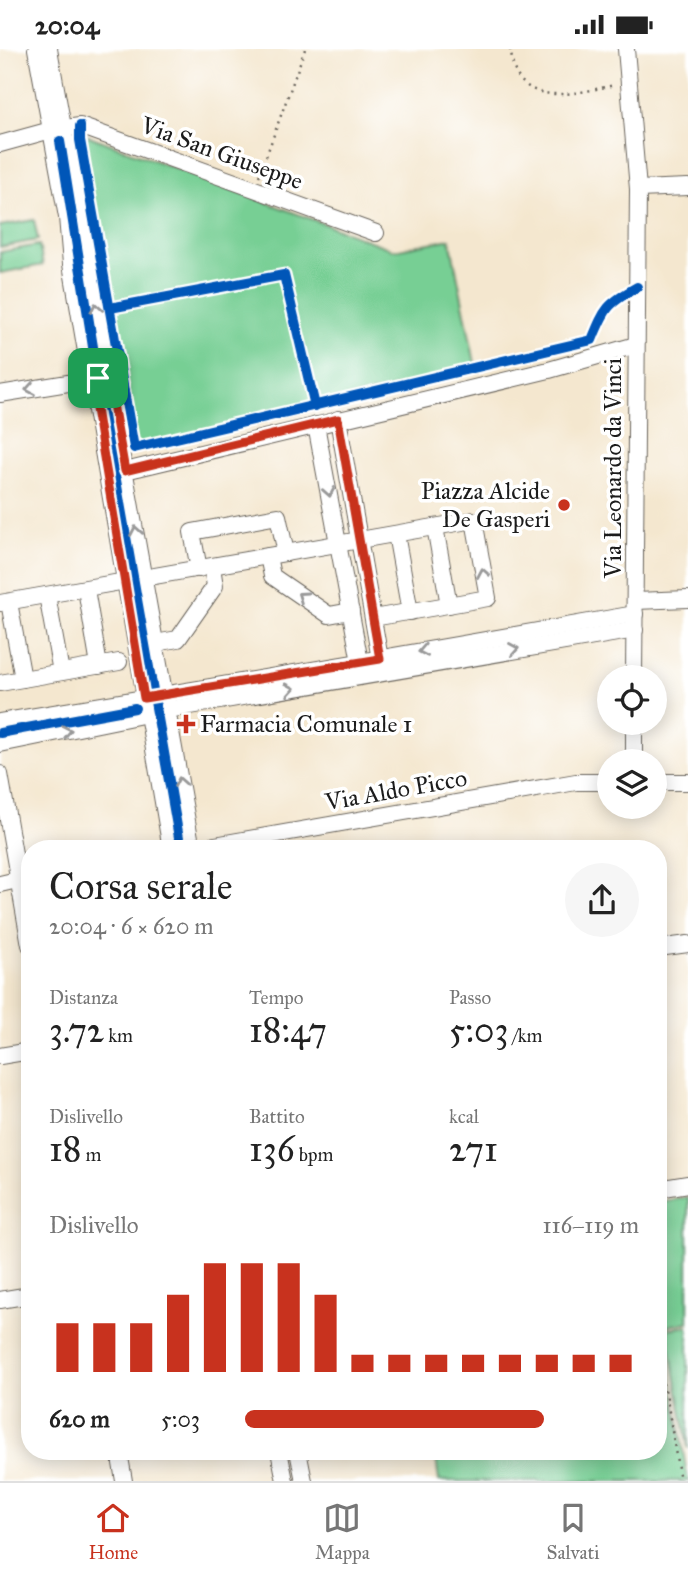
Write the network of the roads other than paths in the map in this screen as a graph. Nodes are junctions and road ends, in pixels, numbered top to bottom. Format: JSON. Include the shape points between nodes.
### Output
{"nodes":[{"id":1,"x":36,"y":49,"type":"edge"},
{"id":2,"x":49,"y":49,"type":"edge"},
{"id":3,"x":626,"y":49,"type":"edge"},
{"id":4,"x":58,"y":129,"type":"junction"},
{"id":5,"x":0,"y":144,"type":"edge"},
{"id":6,"x":688,"y":187,"type":"edge"},
{"id":7,"x":638,"y":190,"type":"junction"},
{"id":8,"x":376,"y":233,"type":"dead end"},
{"id":9,"x":636,"y":345,"type":"junction"},
{"id":10,"x":108,"y":376,"type":"junction"},
{"id":11,"x":91,"y":379,"type":"junction"},
{"id":12,"x":0,"y":394,"type":"edge"},
{"id":13,"x":338,"y":419,"type":"junction"},
{"id":14,"x":316,"y":425,"type":"junction"},
{"id":15,"x":125,"y":471,"type":"junction"},
{"id":16,"x":435,"y":527,"type":"junction"},
{"id":17,"x":396,"y":534,"type":"junction"},
{"id":18,"x":359,"y":540,"type":"junction"},
{"id":19,"x":338,"y":543,"type":"junction"},
{"id":20,"x":286,"y":553,"type":"junction"},
{"id":21,"x":268,"y":556,"type":"junction"},
{"id":22,"x":205,"y":568,"type":"junction"},
{"id":23,"x":144,"y":580,"type":"junction"},
{"id":24,"x":126,"y":582,"type":"junction"},
{"id":25,"x":86,"y":589,"type":"junction"},
{"id":26,"x":47,"y":595,"type":"junction"},
{"id":27,"x":688,"y":599,"type":"edge"},
{"id":28,"x":5,"y":603,"type":"edge"},
{"id":29,"x":449,"y":605,"type":"junction"},
{"id":30,"x":351,"y":611,"type":"junction"},
{"id":31,"x":410,"y":612,"type":"junction"},
{"id":32,"x":635,"y":615,"type":"junction"},
{"id":33,"x":373,"y":618,"type":"junction"},
{"id":34,"x":155,"y":643,"type":"junction"},
{"id":35,"x":380,"y":659,"type":"junction"},
{"id":36,"x":118,"y":662,"type":"dead end"},
{"id":37,"x":360,"y":662,"type":"junction"},
{"id":38,"x":634,"y":665,"type":"edge"},
{"id":39,"x":99,"y":666,"type":"junction"},
{"id":40,"x":61,"y":673,"type":"junction"},
{"id":41,"x":23,"y":679,"type":"junction"},
{"id":42,"x":0,"y":683,"type":"edge"},
{"id":43,"x":144,"y":698,"type":"junction"},
{"id":44,"x":166,"y":703,"type":"junction"},
{"id":45,"x":147,"y":716,"type":"junction"},
{"id":46,"x":0,"y":722,"type":"edge"},
{"id":47,"x":0,"y":744,"type":"edge"},
{"id":48,"x":0,"y":774,"type":"edge"},
{"id":49,"x":597,"y":782,"type":"edge"},
{"id":50,"x":667,"y":782,"type":"edge"},
{"id":51,"x":688,"y":782,"type":"edge"},
{"id":52,"x":169,"y":840,"type":"edge"},
{"id":53,"x":190,"y":840,"type":"edge"},
{"id":54,"x":244,"y":840,"type":"edge"},
{"id":55,"x":21,"y":865,"type":"edge"},
{"id":56,"x":21,"y":879,"type":"edge"},
{"id":57,"x":0,"y":884,"type":"edge"},
{"id":58,"x":688,"y":944,"type":"edge"},
{"id":59,"x":667,"y":947,"type":"edge"},
{"id":60,"x":21,"y":1052,"type":"edge"},
{"id":61,"x":0,"y":1056,"type":"edge"},
{"id":62,"x":688,"y":1184,"type":"edge"},
{"id":63,"x":667,"y":1188,"type":"edge"},
{"id":64,"x":21,"y":1296,"type":"edge"},
{"id":65,"x":0,"y":1300,"type":"edge"},
{"id":66,"x":120,"y":1460,"type":"edge"},
{"id":67,"x":281,"y":1460,"type":"edge"},
{"id":68,"x":300,"y":1460,"type":"edge"},
{"id":69,"x":124,"y":1481,"type":"edge"},
{"id":70,"x":285,"y":1481,"type":"edge"},
{"id":71,"x":304,"y":1481,"type":"edge"}],
"edges":[{"from":1,"to":4,"type":"street"},
{"from":2,"to":4,"type":"street"},
{"from":3,"to":7,"type":"street","name":"Via Leonardo da Vinci"},
{"from":4,"to":5,"type":"street"},
{"from":4,"to":8,"type":"street","name":"Via San Giuseppe","via":[[80,126]]},
{"from":10,"to":4,"type":"street","one_way":true},
{"from":4,"to":11,"type":"street","via":[[71,264]]},
{"from":6,"to":7,"type":"street"},
{"from":7,"to":9,"type":"street","name":"Via Leonardo da Vinci"},
{"from":9,"to":13,"type":"street"},
{"from":9,"to":32,"type":"street","name":"Via Leonardo da Vinci"},
{"from":10,"to":11,"type":"street"},
{"from":10,"to":15,"type":"street"},
{"from":11,"to":12,"type":"street","one_way":true},
{"from":11,"to":24,"type":"street"},
{"from":13,"to":14,"type":"street"},
{"from":13,"to":18,"type":"street"},
{"from":14,"to":15,"type":"street"},
{"from":14,"to":19,"type":"street","one_way":true},
{"from":23,"to":15,"type":"street","one_way":true},
{"from":16,"to":17,"type":"street"},
{"from":16,"to":29,"type":"street"},
{"from":29,"to":16,"type":"street","one_way":true,"via":[[488,598],[474,520]]},
{"from":17,"to":18,"type":"street"},
{"from":17,"to":31,"type":"street"},
{"from":18,"to":19,"type":"street"},
{"from":18,"to":33,"type":"street"},
{"from":19,"to":20,"type":"street"},
{"from":19,"to":30,"type":"street"},
{"from":20,"to":21,"type":"street"},
{"from":20,"to":22,"type":"street","via":[[278,516],[192,532]]},
{"from":21,"to":22,"type":"street"},
{"from":30,"to":21,"type":"street","one_way":true,"via":[[329,615],[272,576]]},
{"from":22,"to":23,"type":"street"},
{"from":22,"to":34,"type":"street","via":[[215,586],[178,639]]},
{"from":23,"to":24,"type":"street"},
{"from":23,"to":34,"type":"street"},
{"from":24,"to":25,"type":"street"},
{"from":24,"to":43,"type":"street"},
{"from":25,"to":26,"type":"street"},
{"from":25,"to":39,"type":"street"},
{"from":26,"to":28,"type":"street"},
{"from":26,"to":40,"type":"street"},
{"from":27,"to":32,"type":"street"},
{"from":28,"to":41,"type":"street"},
{"from":29,"to":31,"type":"street"},
{"from":30,"to":37,"type":"street"},
{"from":31,"to":33,"type":"street"},
{"from":32,"to":35,"type":"street","one_way":true},
{"from":32,"to":38,"type":"street","name":"Via Leonardo da Vinci"},
{"from":44,"to":32,"type":"street","one_way":true},
{"from":33,"to":35,"type":"street"},
{"from":34,"to":44,"type":"street"},
{"from":35,"to":37,"type":"street"},
{"from":36,"to":39,"type":"street"},
{"from":37,"to":44,"type":"street"},
{"from":39,"to":40,"type":"street"},
{"from":40,"to":41,"type":"street"},
{"from":41,"to":42,"type":"street"},
{"from":43,"to":44,"type":"street"},
{"from":43,"to":45,"type":"street"},
{"from":43,"to":46,"type":"street"},
{"from":44,"to":45,"type":"street"},
{"from":53,"to":44,"type":"street","one_way":true},
{"from":47,"to":45,"type":"street","one_way":true},
{"from":45,"to":52,"type":"street"},
{"from":48,"to":55,"type":"street"},
{"from":49,"to":54,"type":"street","name":"Via Aldo Picco"},
{"from":50,"to":51,"type":"street"},
{"from":56,"to":57,"type":"street"},
{"from":58,"to":59,"type":"street"},
{"from":60,"to":61,"type":"street"},
{"from":62,"to":63,"type":"street"},
{"from":64,"to":65,"type":"street"},
{"from":66,"to":69,"type":"street"},
{"from":67,"to":70,"type":"street"},
{"from":68,"to":71,"type":"street"}]}
